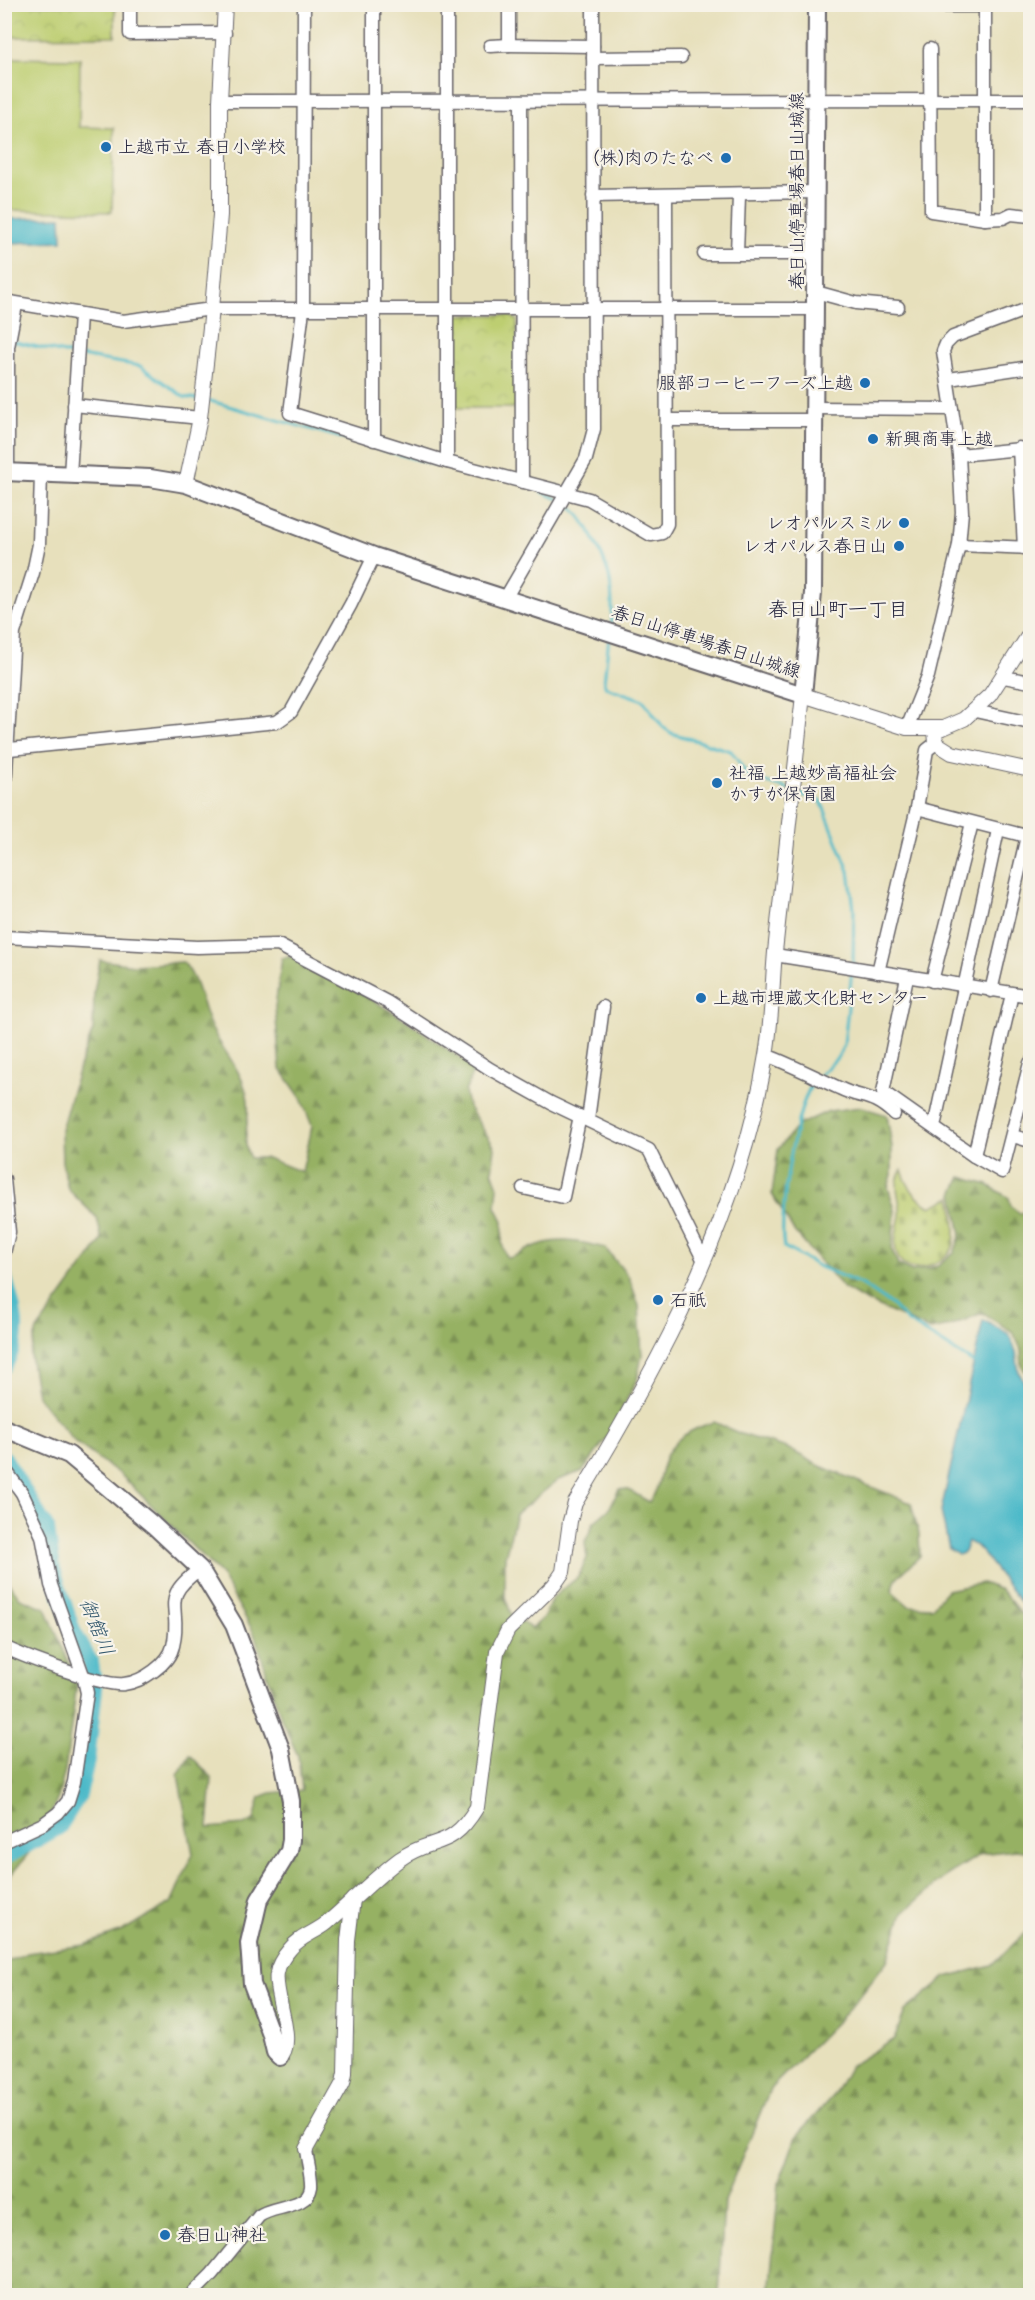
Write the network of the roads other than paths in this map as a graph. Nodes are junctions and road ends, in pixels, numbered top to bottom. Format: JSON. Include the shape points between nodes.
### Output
{"nodes":[{"id":1,"x":130,"y":4,"type":"edge"},
{"id":2,"x":225,"y":4,"type":"edge"},
{"id":3,"x":304,"y":4,"type":"edge"},
{"id":4,"x":374,"y":4,"type":"edge"},
{"id":5,"x":447,"y":4,"type":"edge"},
{"id":6,"x":508,"y":4,"type":"edge"},
{"id":7,"x":593,"y":4,"type":"edge"},
{"id":8,"x":817,"y":4,"type":"edge"},
{"id":9,"x":933,"y":6,"type":"dead end"},
{"id":10,"x":225,"y":33,"type":"junction"},
{"id":11,"x":509,"y":45,"type":"junction"},
{"id":12,"x":490,"y":46,"type":"dead end"},
{"id":13,"x":930,"y":50,"type":"dead end"},
{"id":14,"x":593,"y":52,"type":"junction"},
{"id":15,"x":681,"y":57,"type":"dead end"},
{"id":16,"x":930,"y":99,"type":"junction"},
{"id":17,"x":986,"y":99,"type":"junction"},
{"id":18,"x":220,"y":100,"type":"junction"},
{"id":19,"x":1030,"y":100,"type":"edge"},
{"id":20,"x":304,"y":101,"type":"junction"},
{"id":21,"x":374,"y":101,"type":"junction"},
{"id":22,"x":447,"y":101,"type":"junction"},
{"id":23,"x":521,"y":101,"type":"junction"},
{"id":24,"x":593,"y":101,"type":"junction"},
{"id":25,"x":817,"y":101,"type":"junction"},
{"id":26,"x":817,"y":192,"type":"junction"},
{"id":27,"x":739,"y":195,"type":"junction"},
{"id":28,"x":593,"y":196,"type":"junction"},
{"id":29,"x":666,"y":196,"type":"junction"},
{"id":30,"x":1030,"y":216,"type":"edge"},
{"id":31,"x":986,"y":219,"type":"junction"},
{"id":32,"x":737,"y":253,"type":"junction"},
{"id":33,"x":704,"y":254,"type":"dead end"},
{"id":34,"x":816,"y":254,"type":"junction"},
{"id":35,"x":816,"y":300,"type":"junction"},
{"id":36,"x":10,"y":303,"type":"edge"},
{"id":37,"x":898,"y":307,"type":"dead end"},
{"id":38,"x":593,"y":308,"type":"junction"},
{"id":39,"x":665,"y":308,"type":"junction"},
{"id":40,"x":1030,"y":308,"type":"edge"},
{"id":41,"x":213,"y":309,"type":"junction"},
{"id":42,"x":447,"y":309,"type":"junction"},
{"id":43,"x":522,"y":309,"type":"junction"},
{"id":44,"x":303,"y":310,"type":"junction"},
{"id":45,"x":374,"y":310,"type":"junction"},
{"id":46,"x":80,"y":315,"type":"junction"},
{"id":47,"x":1030,"y":367,"type":"edge"},
{"id":48,"x":949,"y":379,"type":"junction"},
{"id":49,"x":74,"y":405,"type":"junction"},
{"id":50,"x":952,"y":409,"type":"junction"},
{"id":51,"x":813,"y":414,"type":"junction"},
{"id":52,"x":200,"y":418,"type":"junction"},
{"id":53,"x":667,"y":420,"type":"junction"},
{"id":54,"x":374,"y":440,"type":"junction"},
{"id":55,"x":1025,"y":448,"type":"edge"},
{"id":56,"x":958,"y":455,"type":"junction"},
{"id":57,"x":447,"y":462,"type":"junction"},
{"id":58,"x":6,"y":472,"type":"edge"},
{"id":59,"x":41,"y":474,"type":"junction"},
{"id":60,"x":70,"y":475,"type":"junction"},
{"id":61,"x":522,"y":482,"type":"junction"},
{"id":62,"x":186,"y":484,"type":"junction"},
{"id":63,"x":567,"y":493,"type":"junction"},
{"id":64,"x":1026,"y":506,"type":"edge"},
{"id":65,"x":959,"y":545,"type":"junction"},
{"id":66,"x":1027,"y":548,"type":"edge"},
{"id":67,"x":374,"y":556,"type":"junction"},
{"id":68,"x":506,"y":597,"type":"junction"},
{"id":69,"x":1030,"y":633,"type":"edge"},
{"id":70,"x":1004,"y":677,"type":"junction"},
{"id":71,"x":1030,"y":682,"type":"edge"},
{"id":72,"x":803,"y":695,"type":"junction"},
{"id":73,"x":975,"y":711,"type":"junction"},
{"id":74,"x":1030,"y":723,"type":"edge"},
{"id":75,"x":907,"y":728,"type":"junction"},
{"id":76,"x":935,"y":736,"type":"junction"},
{"id":77,"x":10,"y":749,"type":"junction"},
{"id":78,"x":1030,"y":770,"type":"edge"},
{"id":79,"x":4,"y":807,"type":"edge"},
{"id":80,"x":917,"y":808,"type":"junction"},
{"id":81,"x":972,"y":823,"type":"junction"},
{"id":82,"x":999,"y":830,"type":"junction"},
{"id":83,"x":1029,"y":836,"type":"edge"},
{"id":84,"x":4,"y":937,"type":"edge"},
{"id":85,"x":775,"y":955,"type":"junction"},
{"id":86,"x":878,"y":972,"type":"junction"},
{"id":87,"x":908,"y":977,"type":"junction"},
{"id":88,"x":932,"y":981,"type":"junction"},
{"id":89,"x":963,"y":986,"type":"junction"},
{"id":90,"x":991,"y":991,"type":"junction"},
{"id":91,"x":1012,"y":994,"type":"junction"},
{"id":92,"x":1030,"y":996,"type":"edge"},
{"id":93,"x":603,"y":1007,"type":"dead end"},
{"id":94,"x":766,"y":1055,"type":"junction"},
{"id":95,"x":1030,"y":1063,"type":"edge"},
{"id":96,"x":894,"y":1114,"type":"dead end"},
{"id":97,"x":584,"y":1118,"type":"junction"},
{"id":98,"x":934,"y":1127,"type":"junction"},
{"id":99,"x":1013,"y":1136,"type":"junction"},
{"id":100,"x":1030,"y":1141,"type":"edge"},
{"id":101,"x":974,"y":1156,"type":"junction"},
{"id":102,"x":4,"y":1179,"type":"edge"},
{"id":103,"x":523,"y":1188,"type":"dead end"},
{"id":104,"x":4,"y":1253,"type":"edge"},
{"id":105,"x":704,"y":1261,"type":"junction"},
{"id":106,"x":6,"y":1433,"type":"edge"},
{"id":107,"x":4,"y":1468,"type":"edge"},
{"id":108,"x":200,"y":1569,"type":"junction"},
{"id":109,"x":4,"y":1647,"type":"edge"},
{"id":110,"x":83,"y":1675,"type":"junction"},
{"id":111,"x":4,"y":1842,"type":"edge"},
{"id":112,"x":352,"y":1899,"type":"junction"},
{"id":113,"x":280,"y":2057,"type":"joint"},
{"id":114,"x":306,"y":2150,"type":"joint"},
{"id":115,"x":190,"y":2295,"type":"edge"}],
"edges":[{"from":1,"to":10,"type":"street","via":[[130,34]]},
{"from":2,"to":10,"type":"street"},
{"from":3,"to":20,"type":"street"},
{"from":4,"to":21,"type":"street"},
{"from":5,"to":22,"type":"street"},
{"from":6,"to":11,"type":"street"},
{"from":7,"to":14,"type":"street"},
{"from":8,"to":25,"type":"main road","name":"春日山停車場春日山城線"},
{"from":9,"to":17,"type":"street","via":[[985,6]]},
{"from":10,"to":18,"type":"street"},
{"from":11,"to":12,"type":"street"},
{"from":11,"to":14,"type":"street"},
{"from":13,"to":16,"type":"street"},
{"from":14,"to":15,"type":"street"},
{"from":14,"to":24,"type":"street"},
{"from":16,"to":17,"type":"street"},
{"from":16,"to":25,"type":"street"},
{"from":16,"to":31,"type":"street","via":[[931,211]]},
{"from":17,"to":19,"type":"street"},
{"from":17,"to":31,"type":"street"},
{"from":18,"to":20,"type":"street"},
{"from":18,"to":41,"type":"street","via":[[220,214]]},
{"from":20,"to":21,"type":"street"},
{"from":20,"to":44,"type":"street"},
{"from":21,"to":22,"type":"street"},
{"from":21,"to":45,"type":"street"},
{"from":22,"to":23,"type":"street"},
{"from":22,"to":42,"type":"street"},
{"from":23,"to":24,"type":"street"},
{"from":23,"to":43,"type":"street"},
{"from":24,"to":25,"type":"street"},
{"from":24,"to":28,"type":"street"},
{"from":25,"to":26,"type":"main road","name":"春日山停車場春日山城線"},
{"from":26,"to":27,"type":"street"},
{"from":26,"to":34,"type":"main road","name":"春日山停車場春日山城線"},
{"from":27,"to":29,"type":"street"},
{"from":27,"to":32,"type":"street"},
{"from":28,"to":29,"type":"street"},
{"from":28,"to":38,"type":"street"},
{"from":29,"to":39,"type":"street"},
{"from":30,"to":31,"type":"street","via":[[1011,214]]},
{"from":32,"to":33,"type":"street"},
{"from":32,"to":34,"type":"street"},
{"from":34,"to":35,"type":"main road","name":"春日山停車場春日山城線"},
{"from":35,"to":37,"type":"street"},
{"from":35,"to":39,"type":"street"},
{"from":35,"to":51,"type":"main road","name":"春日山停車場春日山城線"},
{"from":36,"to":46,"type":"street"},
{"from":36,"to":58,"type":"street"},
{"from":38,"to":39,"type":"street"},
{"from":38,"to":43,"type":"street"},
{"from":38,"to":63,"type":"street","via":[[594,429],[586,459]]},
{"from":39,"to":53,"type":"street"},
{"from":40,"to":48,"type":"street","via":[[954,337],[946,344],[943,351]]},
{"from":41,"to":44,"type":"street"},
{"from":41,"to":46,"type":"street","via":[[123,321]]},
{"from":41,"to":52,"type":"street"},
{"from":42,"to":43,"type":"street"},
{"from":42,"to":45,"type":"street"},
{"from":42,"to":57,"type":"street"},
{"from":43,"to":61,"type":"street"},
{"from":44,"to":45,"type":"street"},
{"from":44,"to":54,"type":"street","via":[[290,413]]},
{"from":45,"to":54,"type":"street"},
{"from":46,"to":49,"type":"street"},
{"from":47,"to":48,"type":"street"},
{"from":48,"to":50,"type":"street"},
{"from":49,"to":52,"type":"street"},
{"from":49,"to":60,"type":"street"},
{"from":50,"to":51,"type":"street"},
{"from":50,"to":56,"type":"street"},
{"from":51,"to":53,"type":"street"},
{"from":51,"to":72,"type":"main road","name":"春日山停車場春日山城線","via":[[813,593]]},
{"from":52,"to":62,"type":"street"},
{"from":53,"to":63,"type":"street","via":[[668,524],[662,533],[651,535],[589,499]]},
{"from":54,"to":57,"type":"street"},
{"from":55,"to":56,"type":"street"},
{"from":55,"to":64,"type":"street"},
{"from":56,"to":65,"type":"street","via":[[962,512]]},
{"from":57,"to":61,"type":"street"},
{"from":58,"to":59,"type":"main road","name":"春日山停車場春日山城線"},
{"from":59,"to":60,"type":"main road","name":"春日山停車場春日山城線"},
{"from":59,"to":77,"type":"street","via":[[39,544],[14,633]]},
{"from":60,"to":62,"type":"main road","name":"春日山停車場春日山城線","via":[[150,478]]},
{"from":61,"to":63,"type":"street"},
{"from":62,"to":67,"type":"main road","name":"春日山停車場春日山城線"},
{"from":63,"to":68,"type":"street"},
{"from":64,"to":66,"type":"street"},
{"from":65,"to":66,"type":"street"},
{"from":65,"to":75,"type":"street","via":[[928,676]]},
{"from":67,"to":68,"type":"main road","name":"春日山停車場春日山城線"},
{"from":67,"to":77,"type":"street","via":[[291,712],[277,723]]},
{"from":68,"to":72,"type":"main road","name":"春日山停車場春日山城線"},
{"from":69,"to":70,"type":"street"},
{"from":70,"to":71,"type":"street"},
{"from":70,"to":73,"type":"street"},
{"from":72,"to":75,"type":"street"},
{"from":72,"to":85,"type":"street"},
{"from":73,"to":74,"type":"street"},
{"from":73,"to":76,"type":"street"},
{"from":75,"to":76,"type":"street"},
{"from":76,"to":78,"type":"street","via":[[952,753]]},
{"from":76,"to":80,"type":"street","via":[[927,750]]},
{"from":77,"to":79,"type":"street"},
{"from":80,"to":81,"type":"street"},
{"from":80,"to":86,"type":"street"},
{"from":81,"to":82,"type":"street"},
{"from":81,"to":88,"type":"street"},
{"from":82,"to":83,"type":"street"},
{"from":82,"to":89,"type":"street"},
{"from":83,"to":90,"type":"street"},
{"from":84,"to":97,"type":"street","via":[[197,947],[278,945],[387,1002],[490,1069]]},
{"from":85,"to":86,"type":"street"},
{"from":85,"to":94,"type":"street"},
{"from":86,"to":87,"type":"street"},
{"from":87,"to":88,"type":"street"},
{"from":87,"to":98,"type":"street","via":[[883,1092]]},
{"from":88,"to":89,"type":"street"},
{"from":89,"to":90,"type":"street"},
{"from":89,"to":98,"type":"street"},
{"from":90,"to":91,"type":"street"},
{"from":91,"to":92,"type":"street"},
{"from":91,"to":101,"type":"street"},
{"from":93,"to":97,"type":"street"},
{"from":94,"to":96,"type":"street","via":[[842,1090],[870,1096]]},
{"from":94,"to":105,"type":"street","via":[[741,1158]]},
{"from":95,"to":99,"type":"street"},
{"from":97,"to":103,"type":"street","via":[[563,1197]]},
{"from":97,"to":105,"type":"street","via":[[650,1150]]},
{"from":98,"to":101,"type":"street"},
{"from":99,"to":100,"type":"street"},
{"from":99,"to":101,"type":"street","via":[[1002,1172]]},
{"from":102,"to":104,"type":"street","via":[[9,1232]]},
{"from":105,"to":112,"type":"street","via":[[683,1311],[575,1503],[563,1572],[508,1630],[497,1652],[477,1807],[450,1838],[400,1859]]},
{"from":106,"to":108,"type":"main road","via":[[69,1455]]},
{"from":107,"to":110,"type":"street","via":[[22,1492],[42,1536],[51,1585]]},
{"from":108,"to":110,"type":"street","via":[[180,1584],[176,1594],[174,1646],[160,1666],[123,1684]]},
{"from":108,"to":113,"type":"main road","via":[[234,1625],[262,1694],[291,1801],[289,1851],[259,1900],[249,1943],[252,1984]]},
{"from":109,"to":110,"type":"street"},
{"from":110,"to":111,"type":"street","via":[[87,1693],[68,1801],[43,1824]]},
{"from":112,"to":113,"type":"street","via":[[327,1923],[292,1946],[282,1960],[276,1982],[286,2048]]},
{"from":112,"to":114,"type":"street","via":[[345,2073]]},
{"from":114,"to":115,"type":"street","via":[[311,2187],[307,2195],[301,2202],[259,2216]]}]}
